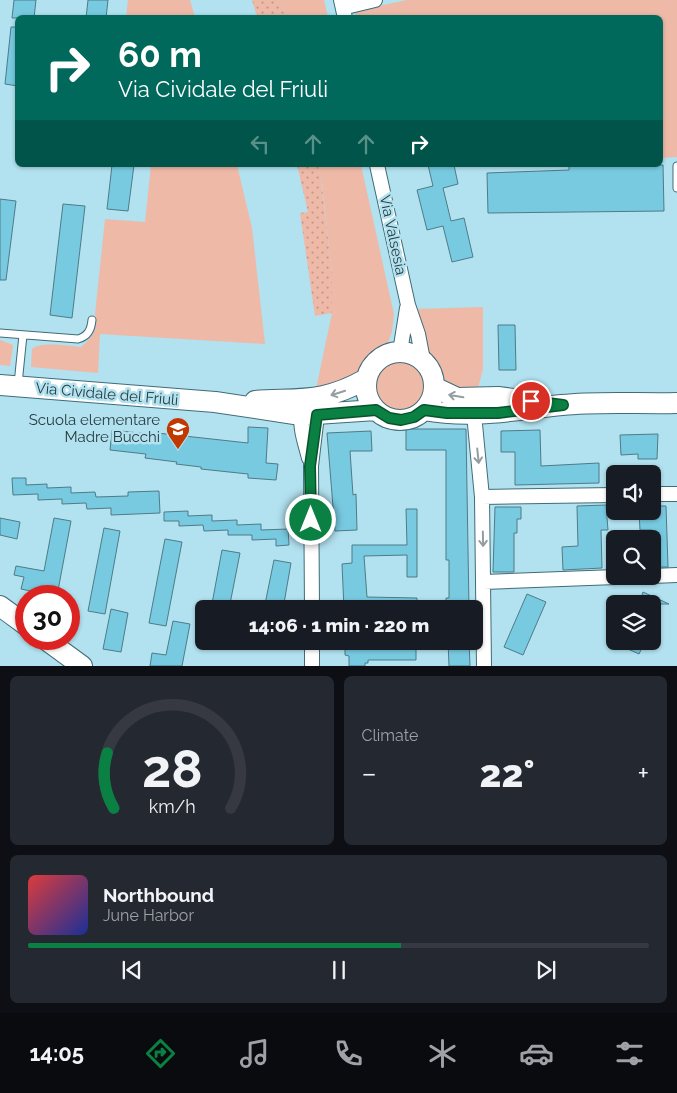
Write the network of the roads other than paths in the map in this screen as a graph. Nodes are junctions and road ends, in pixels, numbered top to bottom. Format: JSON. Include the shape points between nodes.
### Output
{"nodes":[{"id":1,"x":375,"y":0,"type":"edge"},
{"id":2,"x":345,"y":8,"type":"edge"},
{"id":3,"x":677,"y":166,"type":"edge"},
{"id":4,"x":377,"y":167,"type":"edge"},
{"id":5,"x":677,"y":188,"type":"edge"},
{"id":6,"x":408,"y":305,"type":"junction"},
{"id":7,"x":92,"y":320,"type":"dead end"},
{"id":8,"x":0,"y":332,"type":"edge"},
{"id":9,"x":23,"y":335,"type":"junction"},
{"id":10,"x":400,"y":352,"type":"junction"},
{"id":11,"x":423,"y":360,"type":"junction"},
{"id":12,"x":366,"y":379,"type":"junction"},
{"id":13,"x":9,"y":386,"type":"edge"},
{"id":14,"x":434,"y":387,"type":"junction"},
{"id":15,"x":677,"y":403,"type":"edge"},
{"id":16,"x":563,"y":405,"type":"junction"},
{"id":17,"x":308,"y":410,"type":"junction"},
{"id":18,"x":376,"y":410,"type":"junction"},
{"id":19,"x":424,"y":410,"type":"junction"},
{"id":20,"x":474,"y":414,"type":"junction"},
{"id":21,"x":661,"y":494,"type":"edge"},
{"id":22,"x":677,"y":494,"type":"edge"},
{"id":23,"x":606,"y":495,"type":"edge"},
{"id":24,"x":482,"y":497,"type":"junction"},
{"id":25,"x":677,"y":575,"type":"edge"},
{"id":26,"x":661,"y":576,"type":"edge"},
{"id":27,"x":606,"y":577,"type":"edge"},
{"id":28,"x":484,"y":582,"type":"junction"},
{"id":29,"x":312,"y":600,"type":"edge"},
{"id":30,"x":0,"y":606,"type":"edge"},
{"id":31,"x":15,"y":617,"type":"edge"},
{"id":32,"x":59,"y":650,"type":"edge"},
{"id":33,"x":312,"y":650,"type":"edge"},
{"id":34,"x":71,"y":660,"type":"edge"},
{"id":35,"x":312,"y":666,"type":"edge"},
{"id":36,"x":484,"y":666,"type":"edge"}],
"edges":[{"from":1,"to":2,"type":"street"},
{"from":3,"to":5,"type":"lane"},
{"from":4,"to":6,"type":"street","name":"Via Valsesia"},
{"from":6,"to":10,"type":"street","name":"Via Valsesia"},
{"from":6,"to":11,"type":"street","name":"Via Valsesia"},
{"from":7,"to":9,"type":"lane","via":[[88,333],[78,339]]},
{"from":8,"to":9,"type":"lane"},
{"from":9,"to":13,"type":"lane"},
{"from":10,"to":11,"type":"street"},
{"from":10,"to":12,"type":"street","via":[[387,354],[377,361]]},
{"from":11,"to":14,"type":"street","via":[[432,374]]},
{"from":12,"to":17,"type":"street","name":"Via Cividale del Friuli","one_way":true},
{"from":12,"to":18,"type":"street","via":[[368,398]]},
{"from":13,"to":17,"type":"street","name":"Via Cividale del Friuli","via":[[214,402],[285,399]]},
{"from":16,"to":14,"type":"street","one_way":true,"via":[[498,397],[457,398]]},
{"from":14,"to":19,"type":"street"},
{"from":15,"to":16,"type":"street"},
{"from":16,"to":20,"type":"street"},
{"from":17,"to":18,"type":"street","name":"Via Cividale del Friuli"},
{"from":17,"to":29,"type":"street","via":[[301,429],[310,466]]},
{"from":18,"to":19,"type":"street","via":[[389,418],[401,420]]},
{"from":19,"to":20,"type":"street"},
{"from":20,"to":24,"type":"street","one_way":true},
{"from":21,"to":22,"type":"street"},
{"from":23,"to":24,"type":"street"},
{"from":24,"to":28,"type":"street","one_way":true},
{"from":25,"to":26,"type":"street"},
{"from":27,"to":28,"type":"street"},
{"from":28,"to":36,"type":"street"},
{"from":30,"to":31,"type":"street"},
{"from":32,"to":34,"type":"street"},
{"from":33,"to":35,"type":"street"}]}
